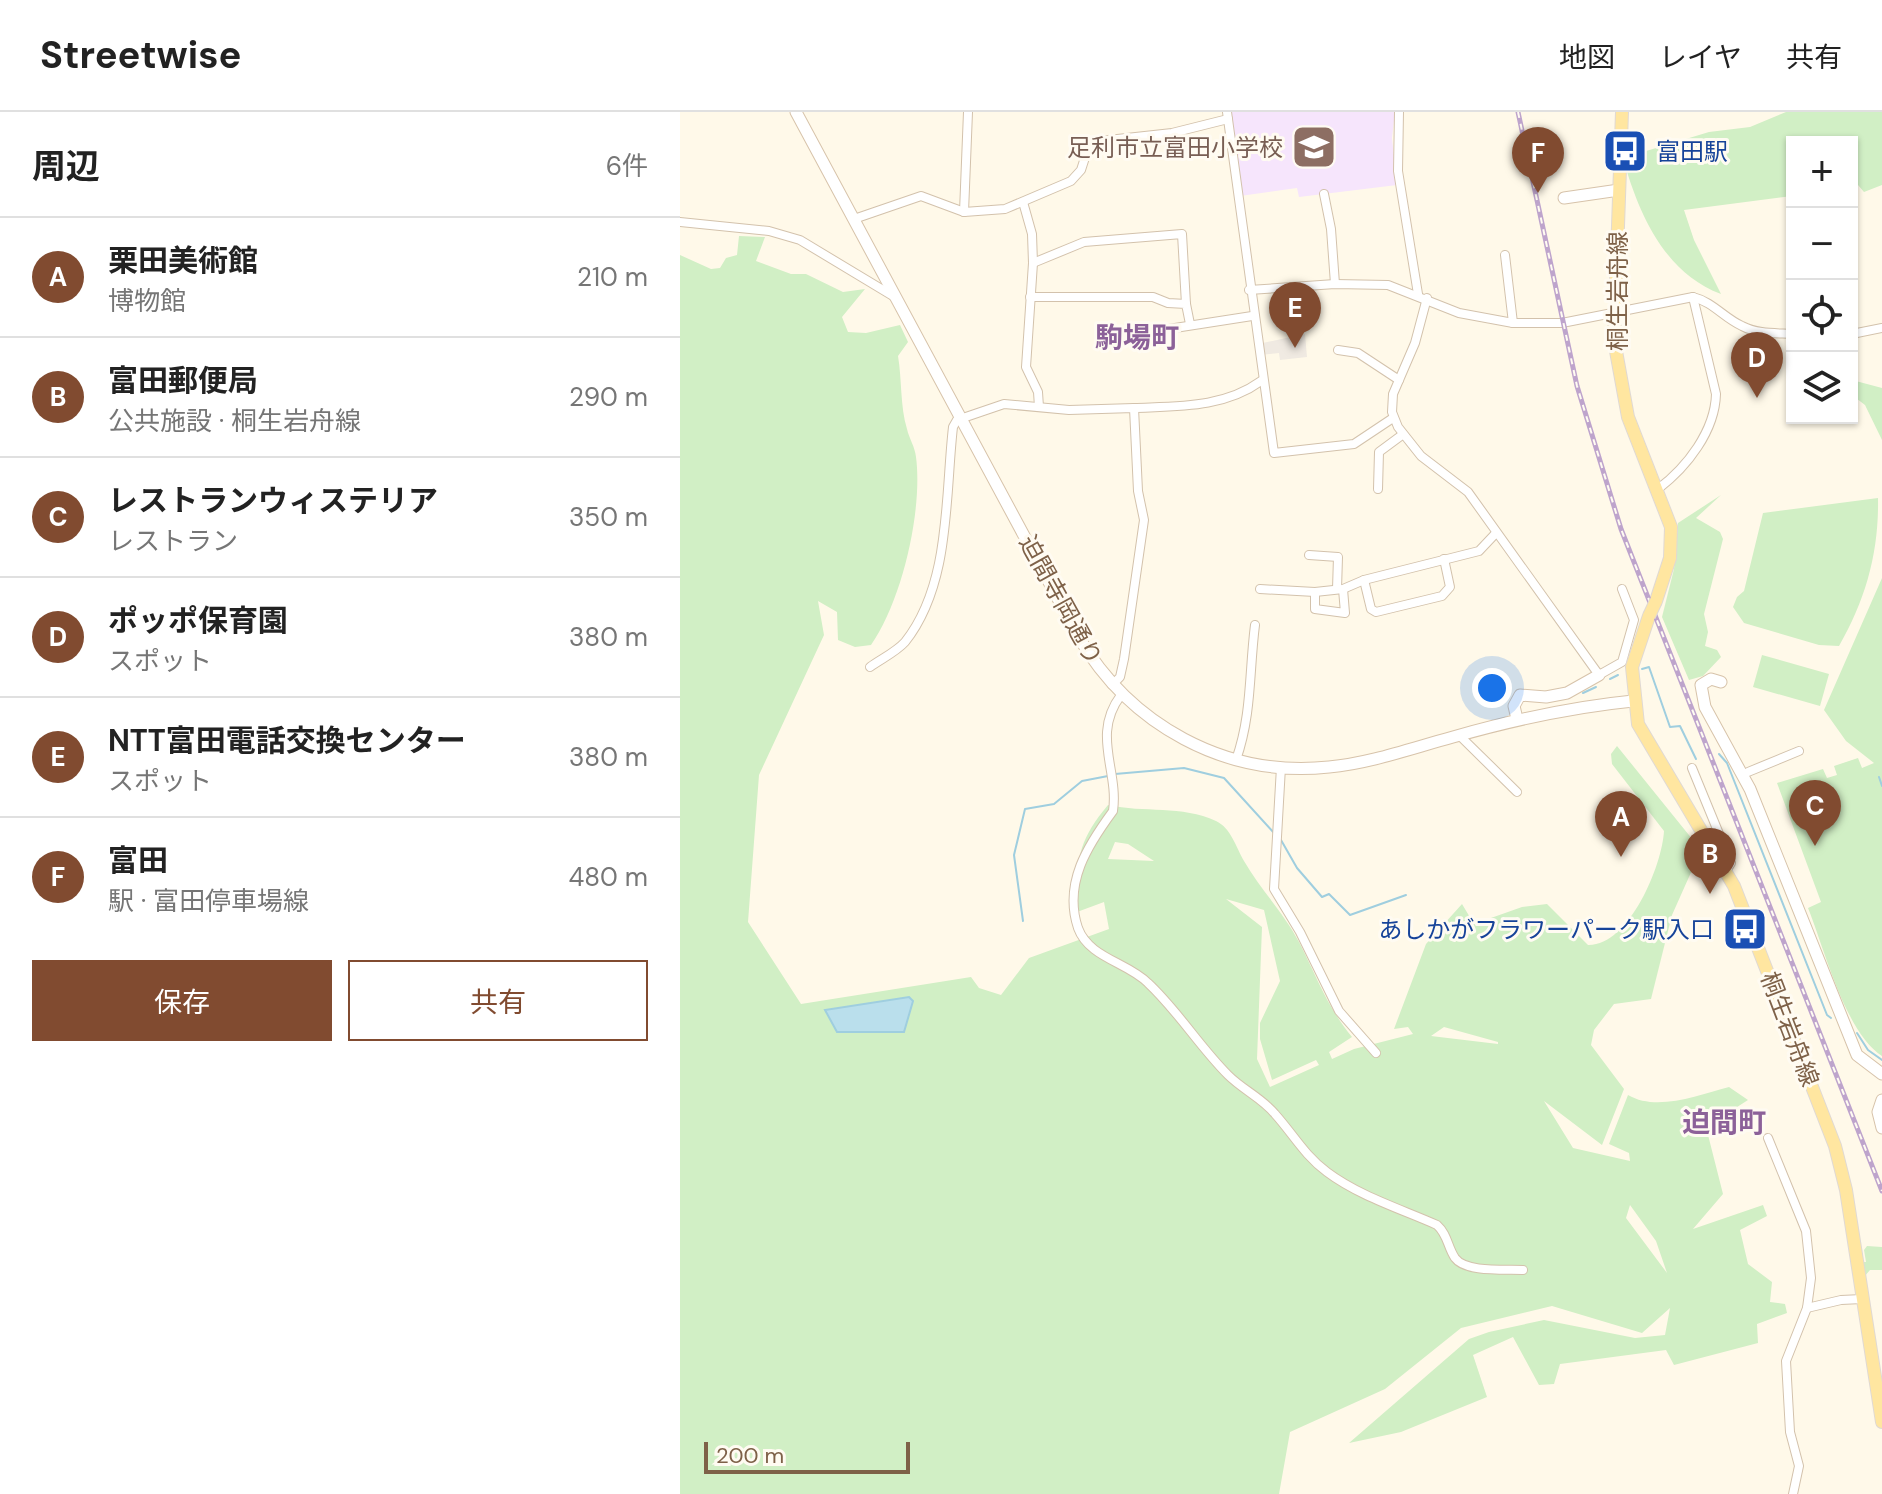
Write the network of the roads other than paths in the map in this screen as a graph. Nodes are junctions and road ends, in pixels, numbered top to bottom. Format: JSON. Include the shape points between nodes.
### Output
{"nodes":[{"id":1,"x":796,"y":112,"type":"edge"},
{"id":2,"x":968,"y":112,"type":"edge"},
{"id":3,"x":1399,"y":112,"type":"edge"},
{"id":4,"x":1622,"y":112,"type":"edge"},
{"id":5,"x":1228,"y":116,"type":"edge"},
{"id":6,"x":1619,"y":190,"type":"junction"},
{"id":7,"x":1324,"y":194,"type":"dead end"},
{"id":8,"x":1564,"y":198,"type":"dead end"},
{"id":9,"x":1023,"y":202,"type":"junction"},
{"id":10,"x":964,"y":212,"type":"junction"},
{"id":11,"x":854,"y":219,"type":"junction"},
{"id":12,"x":680,"y":222,"type":"edge"},
{"id":13,"x":1505,"y":255,"type":"dead end"},
{"id":14,"x":1033,"y":263,"type":"junction"},
{"id":15,"x":1335,"y":284,"type":"junction"},
{"id":16,"x":1249,"y":290,"type":"junction"},
{"id":17,"x":1422,"y":296,"type":"junction"},
{"id":18,"x":1030,"y":297,"type":"junction"},
{"id":19,"x":1693,"y":297,"type":"junction"},
{"id":20,"x":897,"y":299,"type":"junction"},
{"id":21,"x":1186,"y":304,"type":"junction"},
{"id":22,"x":1613,"y":315,"type":"junction"},
{"id":23,"x":1252,"y":316,"type":"junction"},
{"id":24,"x":1513,"y":323,"type":"junction"},
{"id":25,"x":1190,"y":324,"type":"junction"},
{"id":26,"x":1882,"y":328,"type":"edge"},
{"id":27,"x":1858,"y":333,"type":"edge"},
{"id":28,"x":1786,"y":334,"type":"edge"},
{"id":29,"x":1117,"y":337,"type":"dead end"},
{"id":30,"x":1338,"y":350,"type":"dead end"},
{"id":31,"x":1399,"y":380,"type":"junction"},
{"id":32,"x":1261,"y":381,"type":"junction"},
{"id":33,"x":1039,"y":407,"type":"junction"},
{"id":34,"x":1134,"y":408,"type":"junction"},
{"id":35,"x":960,"y":418,"type":"junction"},
{"id":36,"x":1393,"y":418,"type":"junction"},
{"id":37,"x":1402,"y":435,"type":"junction"},
{"id":38,"x":1378,"y":489,"type":"dead end"},
{"id":39,"x":1658,"y":489,"type":"junction"},
{"id":40,"x":1496,"y":533,"type":"junction"},
{"id":41,"x":1309,"y":555,"type":"dead end"},
{"id":42,"x":1444,"y":559,"type":"junction"},
{"id":43,"x":1364,"y":580,"type":"junction"},
{"id":44,"x":1260,"y":589,"type":"dead end"},
{"id":45,"x":1340,"y":589,"type":"junction"},
{"id":46,"x":1622,"y":589,"type":"dead end"},
{"id":47,"x":1315,"y":592,"type":"junction"},
{"id":48,"x":1255,"y":625,"type":"dead end"},
{"id":49,"x":870,"y":667,"type":"dead end"},
{"id":50,"x":1599,"y":675,"type":"junction"},
{"id":51,"x":1721,"y":682,"type":"dead end"},
{"id":52,"x":1112,"y":685,"type":"junction"},
{"id":53,"x":1121,"y":695,"type":"junction"},
{"id":54,"x":1633,"y":701,"type":"junction"},
{"id":55,"x":1517,"y":719,"type":"junction"},
{"id":56,"x":1459,"y":735,"type":"junction"},
{"id":57,"x":1799,"y":751,"type":"dead end"},
{"id":58,"x":1236,"y":760,"type":"junction"},
{"id":59,"x":1281,"y":767,"type":"junction"},
{"id":60,"x":1692,"y":768,"type":"dead end"},
{"id":61,"x":1748,"y":772,"type":"joint"},
{"id":62,"x":1750,"y":789,"type":"junction"},
{"id":63,"x":1517,"y":792,"type":"dead end"},
{"id":64,"x":1726,"y":871,"type":"junction"},
{"id":65,"x":1376,"y":1053,"type":"dead end"},
{"id":66,"x":1882,"y":1074,"type":"edge"},
{"id":67,"x":1882,"y":1100,"type":"edge"},
{"id":68,"x":1882,"y":1128,"type":"edge"},
{"id":69,"x":1768,"y":1138,"type":"dead end"},
{"id":70,"x":1523,"y":1270,"type":"dead end"},
{"id":71,"x":1862,"y":1299,"type":"junction"},
{"id":72,"x":1807,"y":1308,"type":"junction"},
{"id":73,"x":1881,"y":1413,"type":"edge"},
{"id":74,"x":1793,"y":1494,"type":"edge"}],
"edges":[{"from":1,"to":11,"type":"street","name":"迫間寺岡通り"},
{"from":2,"to":10,"type":"street"},
{"from":3,"to":17,"type":"street","via":[[1398,171]]},
{"from":4,"to":6,"type":"main road","name":"桐生岩舟線"},
{"from":5,"to":9,"type":"street","via":[[1172,133],[1090,142],[1083,166],[1071,181]]},
{"from":5,"to":16,"type":"street"},
{"from":6,"to":8,"type":"street"},
{"from":6,"to":22,"type":"main road","name":"桐生岩舟線"},
{"from":7,"to":15,"type":"street"},
{"from":9,"to":10,"type":"street","via":[[988,212]]},
{"from":9,"to":14,"type":"street"},
{"from":10,"to":11,"type":"street","via":[[921,196]]},
{"from":11,"to":20,"type":"street","name":"迫間寺岡通り"},
{"from":12,"to":20,"type":"street","via":[[769,231],[800,240]]},
{"from":13,"to":24,"type":"street"},
{"from":14,"to":18,"type":"street"},
{"from":14,"to":21,"type":"street","via":[[1084,242],[1182,234]]},
{"from":15,"to":16,"type":"street"},
{"from":15,"to":17,"type":"street","via":[[1388,285]]},
{"from":16,"to":23,"type":"street"},
{"from":17,"to":24,"type":"street","via":[[1459,313]]},
{"from":17,"to":31,"type":"street","via":[[1415,343]]},
{"from":18,"to":21,"type":"street","via":[[1153,297]]},
{"from":18,"to":33,"type":"street","via":[[1026,367]]},
{"from":19,"to":22,"type":"street"},
{"from":19,"to":28,"type":"street","via":[[1706,300],[1741,326]]},
{"from":19,"to":39,"type":"street","via":[[1715,408],[1697,445]]},
{"from":20,"to":35,"type":"street","name":"迫間寺岡通り"},
{"from":21,"to":25,"type":"street"},
{"from":22,"to":24,"type":"street"},
{"from":22,"to":39,"type":"main road","name":"桐生岩舟線","via":[[1624,402]]},
{"from":23,"to":25,"type":"street"},
{"from":23,"to":32,"type":"street"},
{"from":25,"to":29,"type":"street"},
{"from":26,"to":27,"type":"street"},
{"from":30,"to":31,"type":"street","via":[[1358,353]]},
{"from":31,"to":36,"type":"street"},
{"from":32,"to":34,"type":"street","via":[[1245,393],[1207,404]]},
{"from":32,"to":36,"type":"street","via":[[1274,453],[1354,444]]},
{"from":33,"to":34,"type":"street"},
{"from":33,"to":35,"type":"street","via":[[1004,404]]},
{"from":34,"to":52,"type":"street","via":[[1144,520],[1124,659]]},
{"from":35,"to":49,"type":"street","via":[[953,427],[941,545],[925,605],[904,643]]},
{"from":35,"to":52,"type":"street","name":"迫間寺岡通り","via":[[1078,636]]},
{"from":36,"to":37,"type":"street"},
{"from":37,"to":38,"type":"street","via":[[1379,452]]},
{"from":37,"to":40,"type":"street","via":[[1468,492]]},
{"from":39,"to":54,"type":"main road","name":"桐生岩舟線","bridge":true,"via":[[1672,541],[1632,667]]},
{"from":40,"to":42,"type":"street","via":[[1479,551]]},
{"from":40,"to":50,"type":"street"},
{"from":41,"to":45,"type":"street","via":[[1338,557]]},
{"from":42,"to":43,"type":"street"},
{"from":42,"to":43,"type":"street","via":[[1450,587],[1442,596],[1376,612]]},
{"from":43,"to":45,"type":"street"},
{"from":44,"to":47,"type":"street"},
{"from":45,"to":47,"type":"street"},
{"from":45,"to":47,"type":"street","via":[[1345,613],[1315,609]]},
{"from":46,"to":50,"type":"street","via":[[1634,620],[1622,662]]},
{"from":48,"to":58,"type":"street","via":[[1253,689]]},
{"from":50,"to":55,"type":"street","via":[[1567,693],[1520,695],[1514,706]]},
{"from":51,"to":62,"type":"street","via":[[1707,680],[1700,693]]},
{"from":52,"to":53,"type":"street","name":"迫間寺岡通り"},
{"from":53,"to":58,"type":"street","name":"迫間寺岡通り","via":[[1177,736]]},
{"from":53,"to":70,"type":"street","via":[[1106,741],[1113,811],[1086,847],[1073,895],[1081,933],[1098,952],[1145,979],[1218,1064],[1266,1104],[1307,1157],[1331,1175],[1437,1225],[1465,1265]]},
{"from":54,"to":55,"type":"street","name":"迫間寺岡通り"},
{"from":54,"to":64,"type":"main road","name":"桐生岩舟線","via":[[1643,737]]},
{"from":55,"to":56,"type":"street","name":"迫間寺岡通り"},
{"from":56,"to":59,"type":"street","name":"迫間寺岡通り","via":[[1352,764]]},
{"from":56,"to":63,"type":"street"},
{"from":57,"to":61,"type":"street"},
{"from":58,"to":59,"type":"street","name":"迫間寺岡通り"},
{"from":59,"to":65,"type":"street","via":[[1274,889],[1339,1011]]},
{"from":60,"to":64,"type":"street","via":[[1731,863]]},
{"from":61,"to":62,"type":"street"},
{"from":62,"to":66,"type":"street","via":[[1849,1038],[1862,1062]]},
{"from":64,"to":71,"type":"main road","name":"桐生岩舟線","via":[[1838,1155]]},
{"from":67,"to":68,"type":"street"},
{"from":69,"to":72,"type":"street","via":[[1808,1237]]},
{"from":71,"to":72,"type":"street"},
{"from":71,"to":73,"type":"main road","name":"桐生岩舟線"},
{"from":72,"to":74,"type":"street","via":[[1786,1361],[1790,1432],[1799,1466]]}]}
